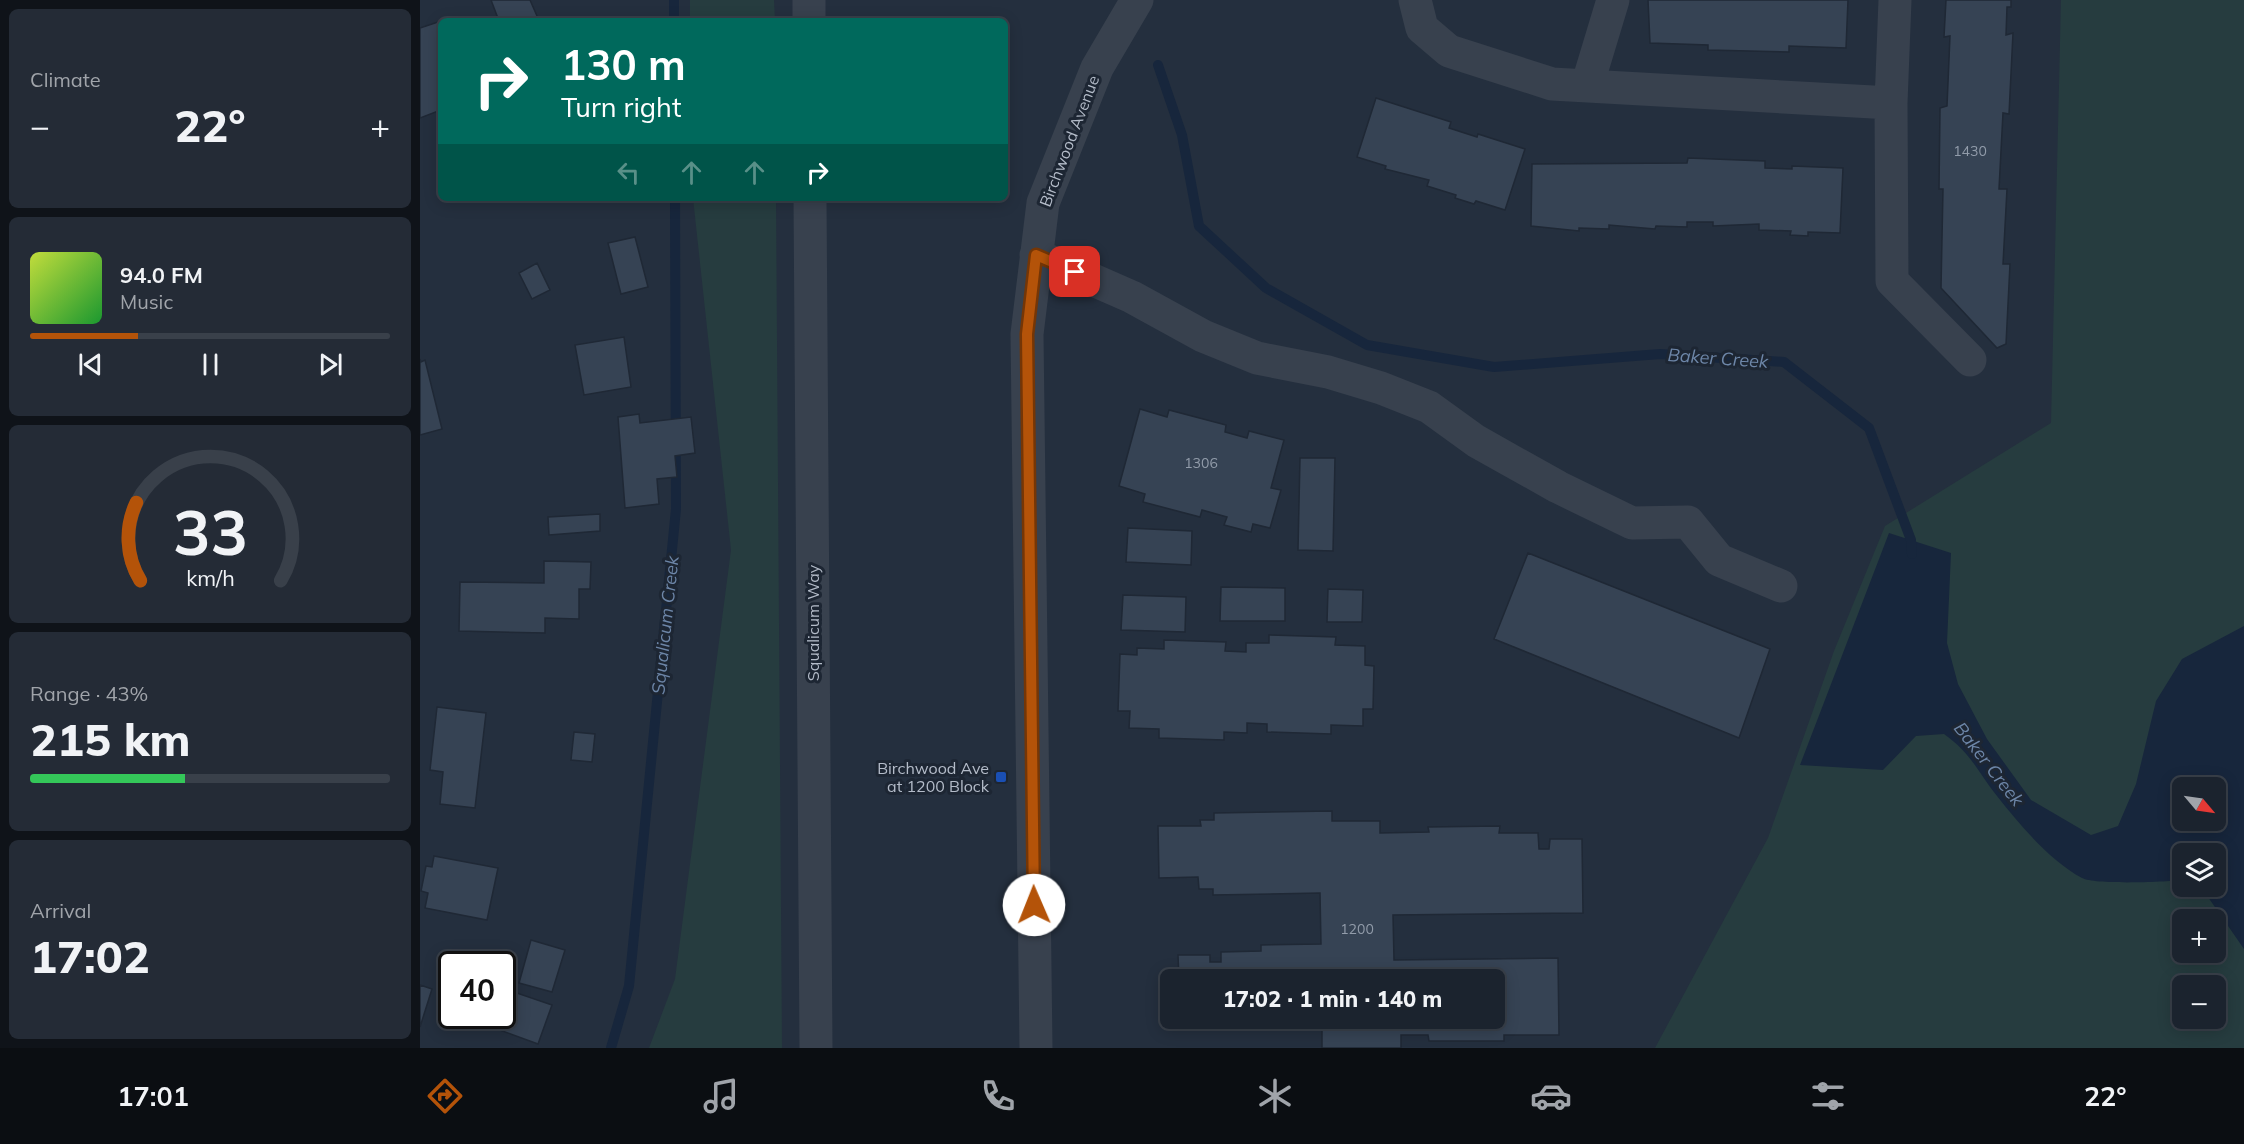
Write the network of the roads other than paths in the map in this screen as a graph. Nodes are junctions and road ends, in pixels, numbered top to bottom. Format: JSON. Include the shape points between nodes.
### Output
{"nodes":[{"id":1,"x":809,"y":0,"type":"edge"},
{"id":2,"x":1137,"y":0,"type":"edge"},
{"id":3,"x":1415,"y":0,"type":"edge"},
{"id":4,"x":1613,"y":0,"type":"edge"},
{"id":5,"x":1895,"y":0,"type":"edge"},
{"id":6,"x":809,"y":18,"type":"edge"},
{"id":7,"x":1587,"y":86,"type":"junction"},
{"id":8,"x":1891,"y":103,"type":"junction"},
{"id":9,"x":810,"y":201,"type":"edge"},
{"id":10,"x":1036,"y":255,"type":"junction"},
{"id":11,"x":1970,"y":360,"type":"dead end"},
{"id":12,"x":1781,"y":586,"type":"dead end"},
{"id":13,"x":816,"y":1048,"type":"edge"},
{"id":14,"x":1036,"y":1048,"type":"edge"}],
"edges":[{"from":1,"to":6,"type":"street"},
{"from":2,"to":10,"type":"street","name":"Birchwood Avenue","via":[[1097,68],[1043,203]]},
{"from":3,"to":7,"type":"street","via":[[1422,28],[1449,51],[1552,84]]},
{"from":4,"to":7,"type":"street"},
{"from":5,"to":8,"type":"street"},
{"from":7,"to":8,"type":"street"},
{"from":8,"to":11,"type":"street","via":[[1892,281]]},
{"from":9,"to":13,"type":"street","name":"Squalicum Way"},
{"from":10,"to":12,"type":"street","via":[[1257,358],[1328,372],[1429,408],[1476,441],[1632,523],[1688,522],[1719,560]]},
{"from":10,"to":14,"type":"street","name":"Birchwood Avenue","via":[[1027,334]]}]}
